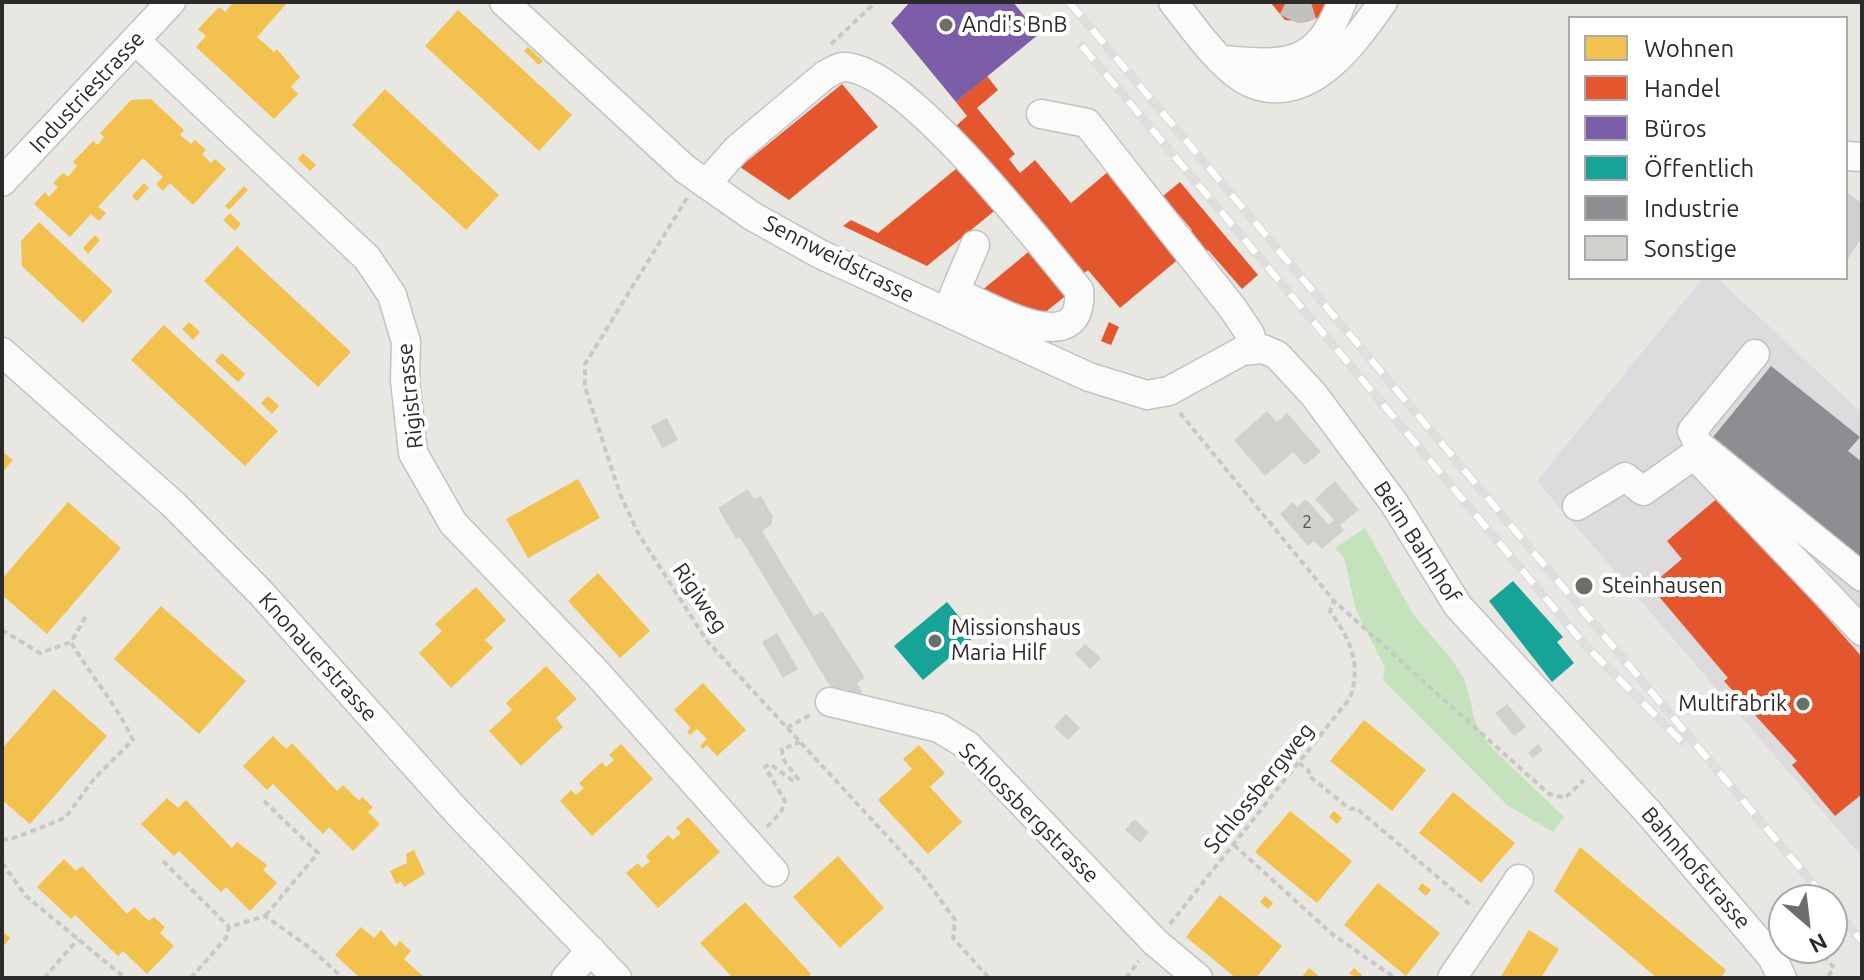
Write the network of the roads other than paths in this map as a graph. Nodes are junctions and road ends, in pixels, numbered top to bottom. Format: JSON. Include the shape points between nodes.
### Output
{"nodes":[{"id":1,"x":171,"y":2,"type":"edge"},
{"id":2,"x":504,"y":2,"type":"edge"},
{"id":3,"x":1173,"y":2,"type":"edge"},
{"id":4,"x":1342,"y":2,"type":"edge"},
{"id":5,"x":1383,"y":2,"type":"edge"},
{"id":6,"x":136,"y":41,"type":"junction"},
{"id":7,"x":1220,"y":60,"type":"junction"},
{"id":8,"x":1041,"y":114,"type":"dead end"},
{"id":9,"x":2,"y":182,"type":"edge"},
{"id":10,"x":703,"y":182,"type":"junction"},
{"id":11,"x":975,"y":245,"type":"dead end"},
{"id":12,"x":951,"y":302,"type":"junction"},
{"id":13,"x":1254,"y":349,"type":"junction"},
{"id":14,"x":2,"y":352,"type":"edge"},
{"id":15,"x":1755,"y":354,"type":"dead end"},
{"id":16,"x":1577,"y":506,"type":"dead end"},
{"id":17,"x":1862,"y":577,"type":"edge"},
{"id":18,"x":1862,"y":631,"type":"edge"},
{"id":19,"x":830,"y":702,"type":"dead end"},
{"id":20,"x":1603,"y":762,"type":"joint"},
{"id":21,"x":774,"y":872,"type":"dead end"},
{"id":22,"x":1519,"y":879,"type":"dead end"},
{"id":23,"x":591,"y":950,"type":"junction"},
{"id":24,"x":566,"y":978,"type":"edge"},
{"id":25,"x":617,"y":978,"type":"edge"},
{"id":26,"x":1198,"y":978,"type":"edge"},
{"id":27,"x":1452,"y":978,"type":"edge"},
{"id":28,"x":1782,"y":978,"type":"edge"}],
"edges":[{"from":1,"to":6,"type":"street","name":"Industriestrasse"},
{"from":2,"to":10,"type":"street","name":"Sennweidstrasse"},
{"from":3,"to":7,"type":"street"},
{"from":4,"to":7,"type":"street","via":[[1332,27],[1312,50],[1284,64]]},
{"from":5,"to":7,"type":"street","via":[[1346,52],[1325,70],[1294,84],[1255,85]]},
{"from":6,"to":9,"type":"street","name":"Industriestrasse"},
{"from":6,"to":21,"type":"street","name":"Rigistrasse","via":[[367,258],[392,295],[406,342],[413,453],[453,523],[596,672]]},
{"from":8,"to":13,"type":"street","via":[[1087,123],[1234,310]]},
{"from":10,"to":12,"type":"street","name":"Sennweidstrasse","via":[[820,254]]},
{"from":10,"to":12,"type":"street","via":[[825,75],[842,67],[863,73],[950,138],[1079,290],[1080,307],[1071,321],[1042,329]]},
{"from":11,"to":12,"type":"street"},
{"from":12,"to":13,"type":"street","name":"Sennweidstrasse","via":[[1122,390],[1147,395],[1169,391],[1225,358]]},
{"from":13,"to":20,"type":"street","name":"Beim Bahnhof","via":[[1277,355],[1314,395],[1394,503],[1458,606]]},
{"from":14,"to":23,"type":"street","name":"Knonauerstrasse","via":[[173,504],[261,593],[458,813]]},
{"from":15,"to":17,"type":"street","via":[[1692,431],[1698,444]]},
{"from":16,"to":18,"type":"street","via":[[1625,477],[1643,491],[1694,455]]},
{"from":19,"to":26,"type":"street","name":"Schlossbergstrasse","via":[[939,728],[967,745],[1155,942]]},
{"from":20,"to":28,"type":"street","name":"Bahnhofstrasse","via":[[1762,945]]},
{"from":22,"to":27,"type":"street"},
{"from":23,"to":24,"type":"street"},
{"from":23,"to":25,"type":"street","name":"Knonauerstrasse"}]}
